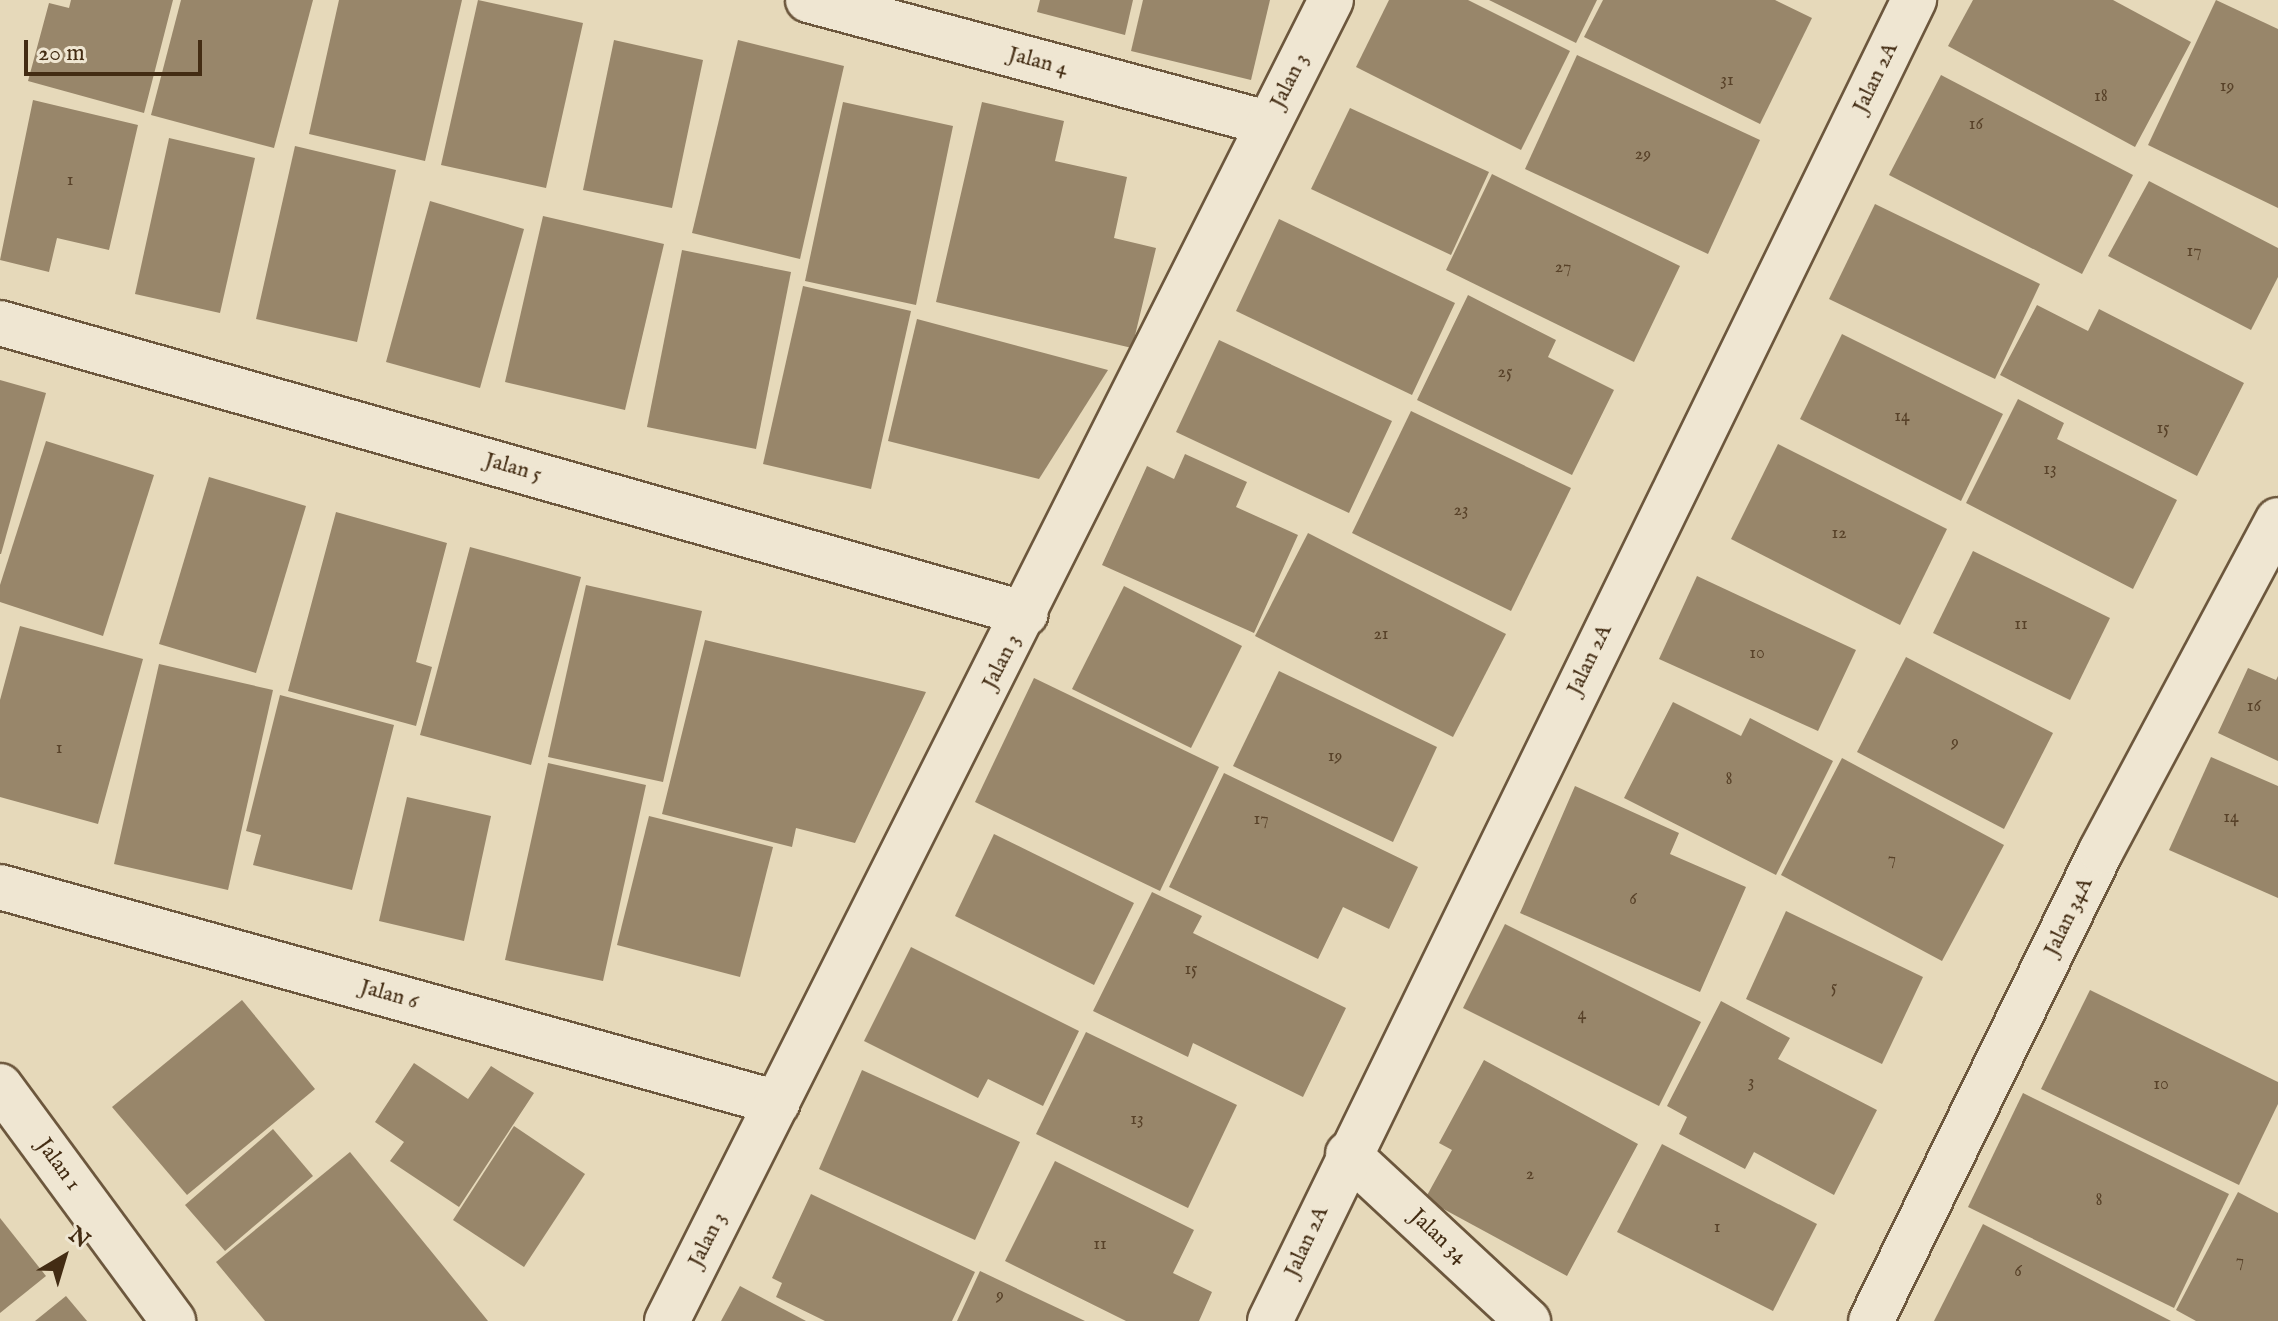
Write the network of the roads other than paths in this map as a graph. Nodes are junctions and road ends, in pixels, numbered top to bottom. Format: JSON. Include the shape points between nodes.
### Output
{"nodes":[{"id":1,"x":808,"y":0,"type":"edge"},
{"id":2,"x":1331,"y":0,"type":"edge"},
{"id":3,"x":1914,"y":0,"type":"edge"},
{"id":4,"x":1268,"y":123,"type":"junction"},
{"id":5,"x":0,"y":323,"type":"edge"},
{"id":6,"x":2278,"y":520,"type":"edge"},
{"id":7,"x":1026,"y":614,"type":"junction"},
{"id":8,"x":0,"y":887,"type":"edge"},
{"id":9,"x":0,"y":1086,"type":"edge"},
{"id":10,"x":778,"y":1103,"type":"junction"},
{"id":11,"x":1348,"y":1154,"type":"junction"},
{"id":12,"x":173,"y":1321,"type":"edge"},
{"id":13,"x":667,"y":1321,"type":"edge"},
{"id":14,"x":1270,"y":1321,"type":"edge"},
{"id":15,"x":1528,"y":1321,"type":"edge"},
{"id":16,"x":1871,"y":1321,"type":"edge"}],
"edges":[{"from":1,"to":4,"type":"street","name":"Jalan 4"},
{"from":2,"to":4,"type":"street","name":"Jalan 3"},
{"from":3,"to":11,"type":"street","name":"Jalan 2A"},
{"from":4,"to":7,"type":"street","name":"Jalan 3"},
{"from":5,"to":7,"type":"street","name":"Jalan 5"},
{"from":6,"to":16,"type":"street","name":"Jalan 34A","via":[[2101,851]]},
{"from":7,"to":10,"type":"street","name":"Jalan 3"},
{"from":8,"to":10,"type":"street","name":"Jalan 6"},
{"from":9,"to":12,"type":"street","name":"Jalan 1"},
{"from":10,"to":13,"type":"street","name":"Jalan 3"},
{"from":11,"to":14,"type":"street","name":"Jalan 2A"},
{"from":11,"to":15,"type":"street","name":"Jalan 34"}]}
